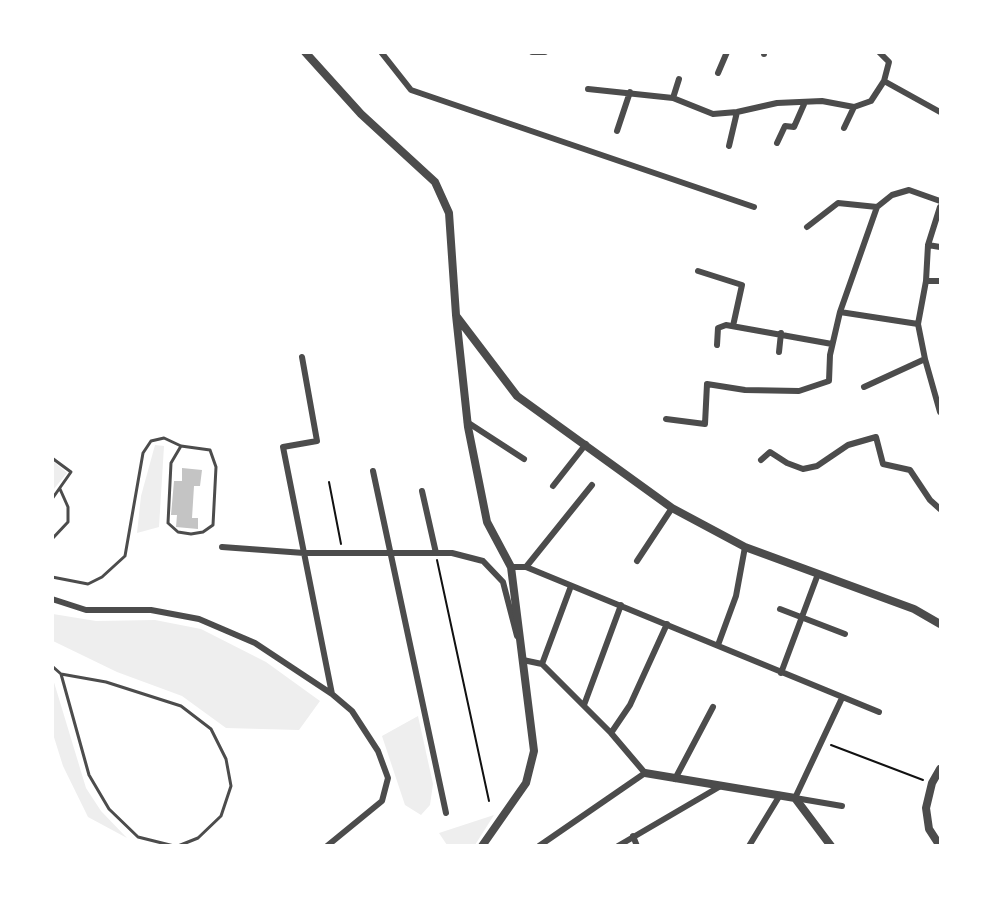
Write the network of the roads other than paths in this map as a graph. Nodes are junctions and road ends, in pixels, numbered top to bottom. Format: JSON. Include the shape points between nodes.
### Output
{"nodes":[{"id":1,"x":305,"y":52,"type":"edge"},
{"id":2,"x":381,"y":52,"type":"edge"},
{"id":3,"x":532,"y":52,"type":"edge"},
{"id":4,"x":728,"y":52,"type":"edge"},
{"id":5,"x":879,"y":52,"type":"edge"},
{"id":6,"x":542,"y":53,"type":"edge"},
{"id":7,"x":718,"y":73,"type":"dead end"},
{"id":8,"x":679,"y":79,"type":"dead end"},
{"id":9,"x":884,"y":81,"type":"junction"},
{"id":10,"x":588,"y":89,"type":"dead end"},
{"id":11,"x":630,"y":92,"type":"junction"},
{"id":12,"x":673,"y":98,"type":"junction"},
{"id":13,"x":805,"y":102,"type":"junction"},
{"id":14,"x":854,"y":107,"type":"junction"},
{"id":15,"x":737,"y":112,"type":"junction"},
{"id":16,"x":940,"y":112,"type":"edge"},
{"id":17,"x":844,"y":128,"type":"dead end"},
{"id":18,"x":617,"y":131,"type":"dead end"},
{"id":19,"x":777,"y":143,"type":"dead end"},
{"id":20,"x":729,"y":146,"type":"dead end"},
{"id":21,"x":940,"y":201,"type":"edge"},
{"id":22,"x":754,"y":207,"type":"dead end"},
{"id":23,"x":877,"y":207,"type":"junction"},
{"id":24,"x":940,"y":207,"type":"edge"},
{"id":25,"x":807,"y":228,"type":"dead end"},
{"id":26,"x":928,"y":245,"type":"junction"},
{"id":27,"x":940,"y":247,"type":"edge"},
{"id":28,"x":698,"y":271,"type":"dead end"},
{"id":29,"x":926,"y":281,"type":"junction"},
{"id":30,"x":940,"y":281,"type":"edge"},
{"id":31,"x":840,"y":312,"type":"junction"},
{"id":32,"x":456,"y":315,"type":"junction"},
{"id":33,"x":918,"y":324,"type":"junction"},
{"id":34,"x":733,"y":326,"type":"junction"},
{"id":35,"x":781,"y":333,"type":"junction"},
{"id":36,"x":832,"y":344,"type":"junction"},
{"id":37,"x":717,"y":345,"type":"dead end"},
{"id":38,"x":779,"y":352,"type":"dead end"},
{"id":39,"x":302,"y":357,"type":"dead end"},
{"id":40,"x":925,"y":359,"type":"junction"},
{"id":41,"x":864,"y":387,"type":"dead end"},
{"id":42,"x":940,"y":412,"type":"edge"},
{"id":43,"x":666,"y":419,"type":"dead end"},
{"id":44,"x":467,"y":422,"type":"junction"},
{"id":45,"x":586,"y":444,"type":"junction"},
{"id":46,"x":181,"y":446,"type":"junction"},
{"id":47,"x":52,"y":458,"type":"edge"},
{"id":48,"x":524,"y":459,"type":"dead end"},
{"id":49,"x":761,"y":460,"type":"dead end"},
{"id":50,"x":373,"y":471,"type":"dead end"},
{"id":51,"x":592,"y":485,"type":"dead end"},
{"id":52,"x":553,"y":486,"type":"dead end"},
{"id":53,"x":60,"y":489,"type":"junction"},
{"id":54,"x":422,"y":491,"type":"dead end"},
{"id":55,"x":52,"y":499,"type":"edge"},
{"id":56,"x":672,"y":508,"type":"junction"},
{"id":57,"x":940,"y":509,"type":"edge"},
{"id":58,"x":52,"y":539,"type":"edge"},
{"id":59,"x":222,"y":547,"type":"dead end"},
{"id":60,"x":745,"y":547,"type":"junction"},
{"id":61,"x":393,"y":552,"type":"junction"},
{"id":62,"x":304,"y":553,"type":"junction"},
{"id":63,"x":436,"y":553,"type":"junction"},
{"id":64,"x":637,"y":561,"type":"dead end"},
{"id":65,"x":511,"y":567,"type":"junction"},
{"id":66,"x":526,"y":567,"type":"junction"},
{"id":67,"x":818,"y":574,"type":"junction"},
{"id":68,"x":52,"y":577,"type":"edge"},
{"id":69,"x":571,"y":586,"type":"junction"},
{"id":70,"x":52,"y":599,"type":"edge"},
{"id":71,"x":621,"y":605,"type":"junction"},
{"id":72,"x":780,"y":609,"type":"dead end"},
{"id":73,"x":803,"y":617,"type":"junction"},
{"id":74,"x":667,"y":624,"type":"junction"},
{"id":75,"x":940,"y":624,"type":"edge"},
{"id":76,"x":845,"y":634,"type":"dead end"},
{"id":77,"x":718,"y":645,"type":"junction"},
{"id":78,"x":522,"y":660,"type":"junction"},
{"id":79,"x":542,"y":664,"type":"junction"},
{"id":80,"x":52,"y":666,"type":"edge"},
{"id":81,"x":782,"y":673,"type":"junction"},
{"id":82,"x":62,"y":674,"type":"junction"},
{"id":83,"x":332,"y":694,"type":"junction"},
{"id":84,"x":842,"y":698,"type":"junction"},
{"id":85,"x":584,"y":705,"type":"junction"},
{"id":86,"x":713,"y":706,"type":"dead end"},
{"id":87,"x":879,"y":712,"type":"dead end"},
{"id":88,"x":611,"y":733,"type":"junction"},
{"id":89,"x":940,"y":769,"type":"edge"},
{"id":90,"x":645,"y":773,"type":"junction"},
{"id":91,"x":675,"y":779,"type":"junction"},
{"id":92,"x":719,"y":787,"type":"junction"},
{"id":93,"x":780,"y":795,"type":"junction"},
{"id":94,"x":795,"y":798,"type":"junction"},
{"id":95,"x":842,"y":806,"type":"dead end"},
{"id":96,"x":446,"y":813,"type":"dead end"},
{"id":97,"x":633,"y":836,"type":"junction"},
{"id":98,"x":176,"y":846,"type":"edge"},
{"id":99,"x":327,"y":846,"type":"edge"},
{"id":100,"x":482,"y":846,"type":"edge"},
{"id":101,"x":539,"y":846,"type":"edge"},
{"id":102,"x":618,"y":846,"type":"edge"},
{"id":103,"x":637,"y":846,"type":"edge"},
{"id":104,"x":749,"y":846,"type":"edge"},
{"id":105,"x":831,"y":846,"type":"edge"},
{"id":106,"x":940,"y":846,"type":"edge"}],
"edges":[{"from":1,"to":32,"type":"street","via":[[361,114],[435,182],[450,213]]},
{"from":2,"to":22,"type":"street","via":[[411,90]]},
{"from":3,"to":6,"type":"street"},
{"from":4,"to":7,"type":"street"},
{"from":5,"to":9,"type":"street","via":[[889,62]]},
{"from":8,"to":12,"type":"street"},
{"from":9,"to":14,"type":"street","via":[[871,101]]},
{"from":9,"to":16,"type":"street"},
{"from":10,"to":11,"type":"street"},
{"from":11,"to":12,"type":"street"},
{"from":11,"to":18,"type":"street"},
{"from":12,"to":15,"type":"street","via":[[713,114]]},
{"from":13,"to":14,"type":"street"},
{"from":13,"to":15,"type":"street","via":[[777,103]]},
{"from":13,"to":19,"type":"street","via":[[794,127],[785,126]]},
{"from":14,"to":17,"type":"street"},
{"from":15,"to":20,"type":"street"},
{"from":21,"to":23,"type":"street","via":[[909,190],[892,195]]},
{"from":23,"to":25,"type":"street","via":[[838,203]]},
{"from":23,"to":31,"type":"street"},
{"from":24,"to":26,"type":"street"},
{"from":26,"to":27,"type":"street"},
{"from":26,"to":29,"type":"street"},
{"from":28,"to":34,"type":"street","via":[[742,285]]},
{"from":29,"to":30,"type":"street"},
{"from":29,"to":33,"type":"street"},
{"from":31,"to":33,"type":"street"},
{"from":31,"to":36,"type":"street"},
{"from":32,"to":44,"type":"street"},
{"from":32,"to":45,"type":"street","via":[[517,396]]},
{"from":33,"to":40,"type":"street"},
{"from":34,"to":35,"type":"street"},
{"from":34,"to":37,"type":"street","via":[[718,328]]},
{"from":35,"to":36,"type":"street"},
{"from":35,"to":38,"type":"street"},
{"from":36,"to":43,"type":"street","via":[[829,381],[799,391],[745,390],[707,384],[705,424]]},
{"from":39,"to":62,"type":"street","via":[[317,441],[283,447]]},
{"from":40,"to":41,"type":"street"},
{"from":40,"to":42,"type":"street"},
{"from":44,"to":48,"type":"street"},
{"from":44,"to":65,"type":"street","via":[[487,522]]},
{"from":45,"to":52,"type":"street"},
{"from":45,"to":56,"type":"street"},
{"from":46,"to":46,"type":"lane","via":[[171,463],[168,523],[178,532],[203,532],[213,525],[216,467],[210,450]]},
{"from":46,"to":68,"type":"lane","via":[[164,438],[151,441],[143,453],[125,556],[88,584]]},
{"from":47,"to":53,"type":"lane","via":[[72,472]]},
{"from":49,"to":57,"type":"street","via":[[770,452],[787,464],[804,469],[817,466],[848,445],[876,437],[883,465],[910,470]]},
{"from":50,"to":61,"type":"street"},
{"from":51,"to":66,"type":"street"},
{"from":53,"to":55,"type":"lane"},
{"from":53,"to":58,"type":"lane","via":[[68,507],[68,522]]},
{"from":54,"to":63,"type":"street"},
{"from":56,"to":60,"type":"street"},
{"from":56,"to":64,"type":"street"},
{"from":59,"to":62,"type":"street"},
{"from":60,"to":67,"type":"street"},
{"from":60,"to":77,"type":"street","via":[[736,596]]},
{"from":61,"to":62,"type":"street"},
{"from":61,"to":63,"type":"street"},
{"from":61,"to":96,"type":"street"},
{"from":62,"to":83,"type":"street"},
{"from":63,"to":78,"type":"street","via":[[483,561],[503,582]]},
{"from":65,"to":66,"type":"street"},
{"from":65,"to":78,"type":"street"},
{"from":66,"to":69,"type":"street"},
{"from":67,"to":73,"type":"street"},
{"from":67,"to":75,"type":"street","via":[[914,609]]},
{"from":69,"to":71,"type":"street"},
{"from":69,"to":79,"type":"street"},
{"from":70,"to":83,"type":"street","via":[[86,610],[151,610],[199,620],[255,643]]},
{"from":71,"to":74,"type":"street"},
{"from":71,"to":85,"type":"street"},
{"from":72,"to":73,"type":"street"},
{"from":73,"to":76,"type":"street"},
{"from":73,"to":81,"type":"street"},
{"from":74,"to":77,"type":"street"},
{"from":74,"to":88,"type":"street","via":[[630,705]]},
{"from":77,"to":81,"type":"street"},
{"from":78,"to":79,"type":"street"},
{"from":78,"to":100,"type":"street","via":[[534,752],[526,783]]},
{"from":79,"to":85,"type":"street"},
{"from":80,"to":82,"type":"lane"},
{"from":81,"to":84,"type":"street"},
{"from":82,"to":98,"type":"lane","via":[[89,775],[109,809],[138,837]]},
{"from":82,"to":98,"type":"lane","via":[[106,682],[182,706],[211,729],[226,759],[231,786],[221,816],[198,838]]},
{"from":83,"to":99,"type":"street","via":[[352,711],[378,751],[388,778],[382,801]]},
{"from":84,"to":87,"type":"street"},
{"from":84,"to":94,"type":"street"},
{"from":85,"to":88,"type":"street"},
{"from":86,"to":91,"type":"street"},
{"from":88,"to":90,"type":"street"},
{"from":89,"to":106,"type":"street","via":[[926,808],[929,829]]},
{"from":90,"to":91,"type":"street"},
{"from":90,"to":101,"type":"street"},
{"from":91,"to":92,"type":"street"},
{"from":92,"to":93,"type":"street"},
{"from":92,"to":97,"type":"street"},
{"from":93,"to":94,"type":"street"},
{"from":93,"to":104,"type":"street"},
{"from":94,"to":95,"type":"street"},
{"from":94,"to":105,"type":"street"},
{"from":97,"to":102,"type":"street"},
{"from":97,"to":103,"type":"street"}]}
